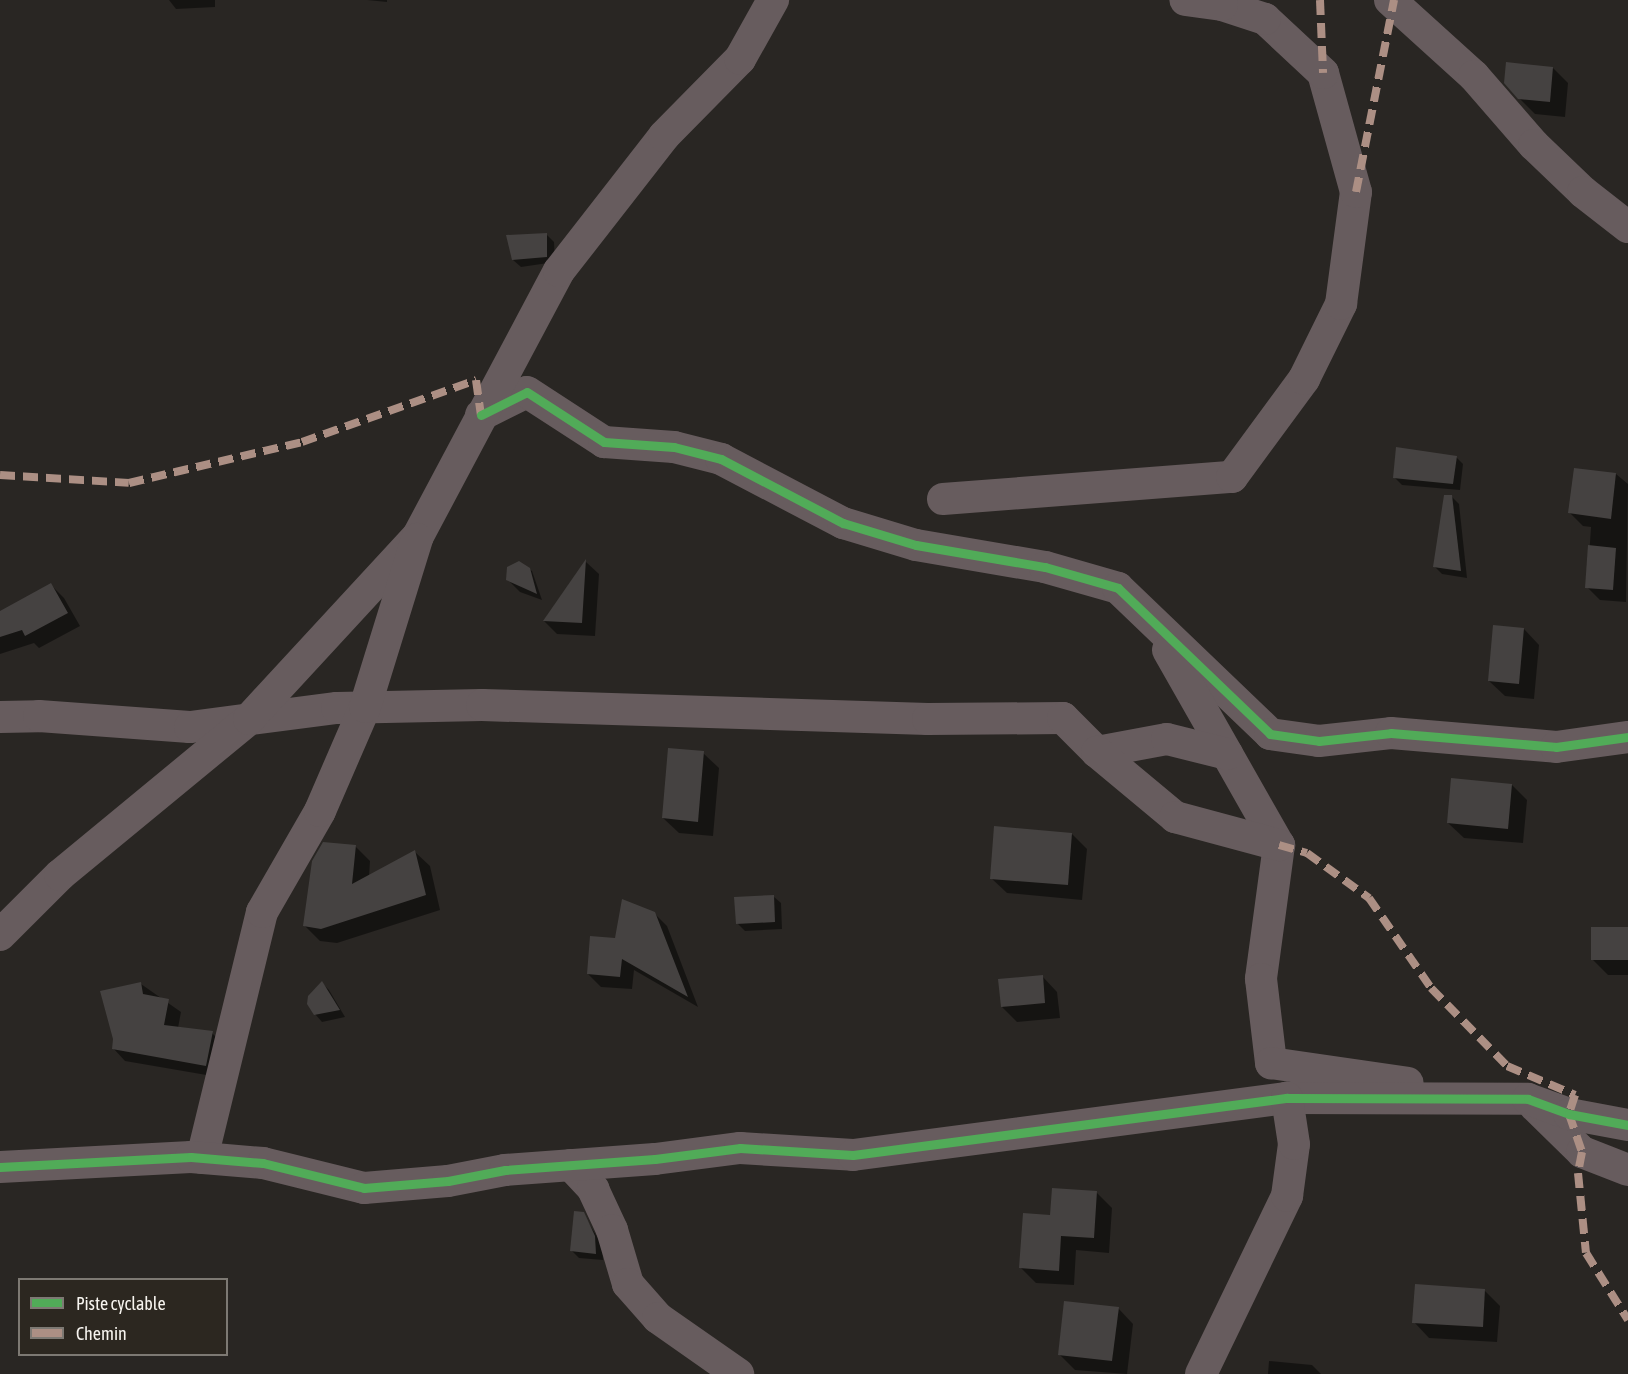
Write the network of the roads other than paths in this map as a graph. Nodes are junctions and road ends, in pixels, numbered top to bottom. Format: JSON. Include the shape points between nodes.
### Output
{"nodes":[{"id":1,"x":774,"y":0,"type":"edge"},
{"id":2,"x":1185,"y":0,"type":"edge"},
{"id":3,"x":1390,"y":0,"type":"edge"},
{"id":4,"x":1628,"y":227,"type":"edge"},
{"id":5,"x":481,"y":415,"type":"junction"},
{"id":6,"x":943,"y":499,"type":"dead end"},
{"id":7,"x":418,"y":536,"type":"junction"},
{"id":8,"x":1152,"y":619,"type":"junction"},
{"id":9,"x":365,"y":707,"type":"junction"},
{"id":10,"x":0,"y":717,"type":"edge"},
{"id":11,"x":249,"y":719,"type":"junction"},
{"id":12,"x":1628,"y":737,"type":"edge"},
{"id":13,"x":1097,"y":752,"type":"junction"},
{"id":14,"x":1227,"y":754,"type":"junction"},
{"id":15,"x":1279,"y":845,"type":"junction"},
{"id":16,"x":0,"y":935,"type":"edge"},
{"id":17,"x":1287,"y":1098,"type":"junction"},
{"id":18,"x":1528,"y":1099,"type":"junction"},
{"id":19,"x":1628,"y":1125,"type":"edge"},
{"id":20,"x":202,"y":1158,"type":"junction"},
{"id":21,"x":571,"y":1165,"type":"junction"},
{"id":22,"x":0,"y":1167,"type":"edge"},
{"id":23,"x":1628,"y":1170,"type":"edge"},
{"id":24,"x":738,"y":1374,"type":"edge"},
{"id":25,"x":1202,"y":1374,"type":"edge"}],
"edges":[{"from":1,"to":5,"type":"street","via":[[740,58],[664,136],[559,270]]},
{"from":2,"to":6,"type":"street","via":[[1222,5],[1266,19],[1323,73],[1356,192],[1341,304],[1304,379],[1232,477]]},
{"from":3,"to":4,"type":"street","via":[[1474,76],[1534,145],[1583,192]]},
{"from":5,"to":7,"type":"street"},
{"from":5,"to":8,"type":"street","via":[[527,392],[604,442],[674,447],[721,459],[843,523],[916,545],[1045,567],[1118,588]]},
{"from":7,"to":9,"type":"street"},
{"from":7,"to":11,"type":"street"},
{"from":8,"to":12,"type":"street","via":[[1270,734],[1319,741],[1391,733],[1556,747]]},
{"from":8,"to":14,"type":"street","via":[[1194,702]]},
{"from":9,"to":11,"type":"street"},
{"from":9,"to":13,"type":"street","via":[[482,705],[928,719],[1063,718]]},
{"from":9,"to":20,"type":"street","via":[[320,811],[262,912]]},
{"from":10,"to":11,"type":"street","via":[[39,716],[190,727]]},
{"from":11,"to":16,"type":"street","via":[[60,875]]},
{"from":13,"to":14,"type":"street","via":[[1167,739]]},
{"from":13,"to":15,"type":"street","via":[[1174,817]]},
{"from":14,"to":15,"type":"street"},
{"from":15,"to":18,"type":"street","via":[[1261,978],[1271,1063]]},
{"from":17,"to":18,"type":"street"},
{"from":17,"to":21,"type":"street","via":[[853,1155],[740,1148]]},
{"from":17,"to":25,"type":"street","via":[[1294,1144],[1287,1196]]},
{"from":18,"to":19,"type":"street","via":[[1569,1114]]},
{"from":18,"to":23,"type":"street","via":[[1582,1152]]},
{"from":20,"to":21,"type":"street","via":[[263,1163],[364,1188]]},
{"from":20,"to":22,"type":"street"},
{"from":21,"to":24,"type":"street","via":[[593,1189],[612,1230],[628,1284],[658,1318]]}]}
